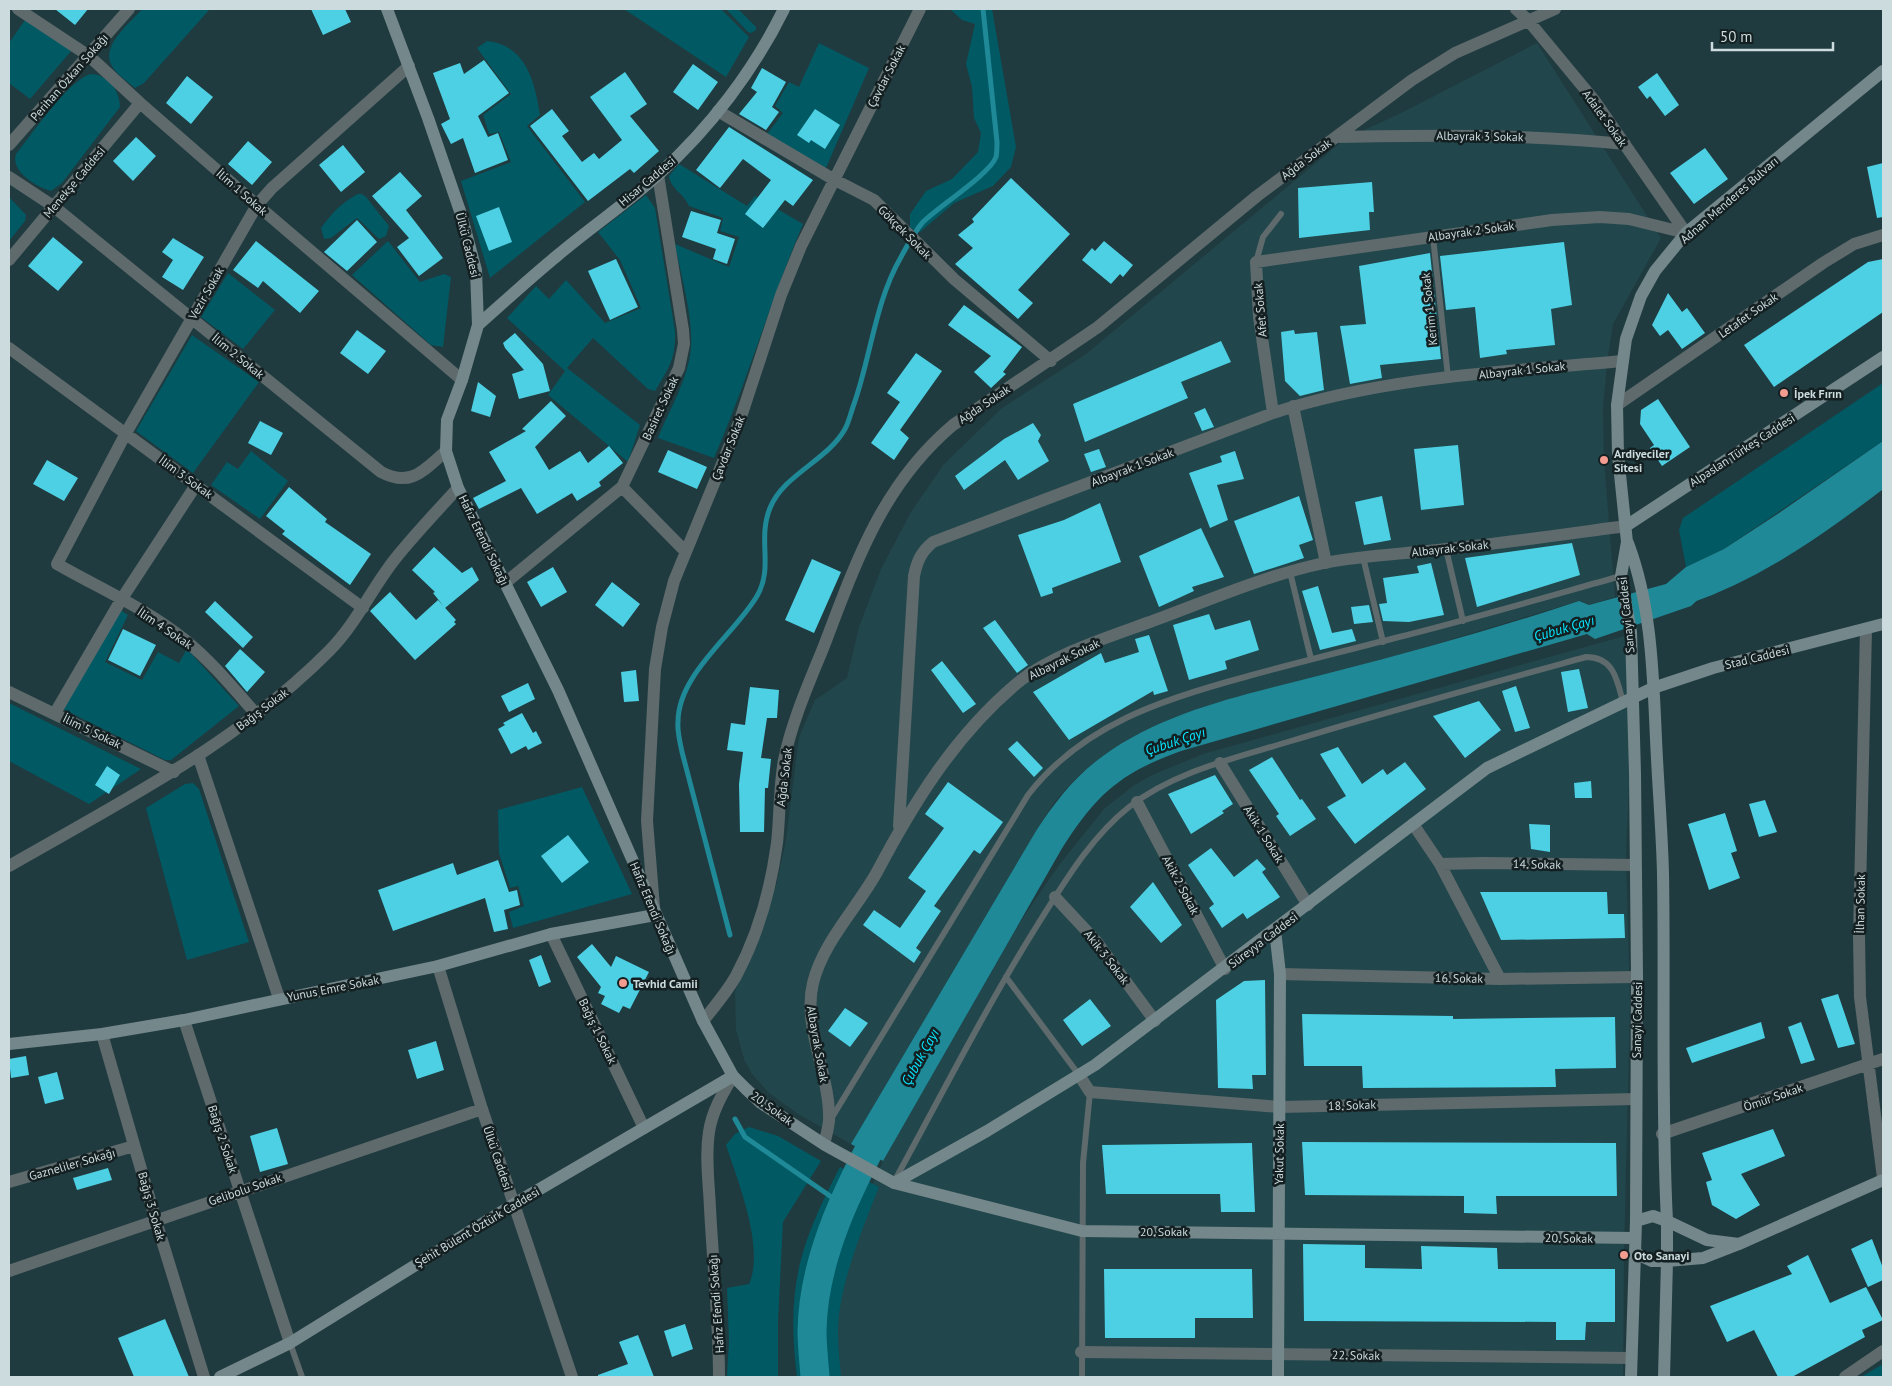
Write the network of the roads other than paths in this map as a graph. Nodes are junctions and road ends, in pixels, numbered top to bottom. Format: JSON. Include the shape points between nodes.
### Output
{"nodes":[{"id":1,"x":18,"y":9,"type":"edge"},
{"id":2,"x":129,"y":9,"type":"edge"},
{"id":3,"x":387,"y":9,"type":"edge"},
{"id":4,"x":784,"y":9,"type":"edge"},
{"id":5,"x":920,"y":9,"type":"edge"},
{"id":6,"x":1516,"y":9,"type":"edge"},
{"id":7,"x":1555,"y":9,"type":"edge"},
{"id":8,"x":1527,"y":19,"type":"junction"},
{"id":9,"x":89,"y":56,"type":"junction"},
{"id":10,"x":409,"y":66,"type":"junction"},
{"id":11,"x":1883,"y":71,"type":"edge"},
{"id":12,"x":140,"y":103,"type":"junction"},
{"id":13,"x":718,"y":112,"type":"junction"},
{"id":14,"x":1336,"y":137,"type":"junction"},
{"id":15,"x":1625,"y":144,"type":"junction"},
{"id":16,"x":9,"y":145,"type":"edge"},
{"id":17,"x":658,"y":175,"type":"junction"},
{"id":18,"x":9,"y":177,"type":"edge"},
{"id":19,"x":833,"y":179,"type":"junction"},
{"id":20,"x":257,"y":205,"type":"junction"},
{"id":21,"x":53,"y":206,"type":"junction"},
{"id":22,"x":1280,"y":214,"type":"dead end"},
{"id":23,"x":1686,"y":233,"type":"junction"},
{"id":24,"x":1883,"y":235,"type":"edge"},
{"id":25,"x":1433,"y":237,"type":"junction"},
{"id":26,"x":9,"y":260,"type":"edge"},
{"id":27,"x":1256,"y":262,"type":"junction"},
{"id":28,"x":191,"y":318,"type":"junction"},
{"id":29,"x":478,"y":325,"type":"junction"},
{"id":30,"x":9,"y":348,"type":"edge"},
{"id":31,"x":1883,"y":358,"type":"edge"},
{"id":32,"x":1050,"y":361,"type":"junction"},
{"id":33,"x":1623,"y":361,"type":"junction"},
{"id":34,"x":1448,"y":378,"type":"junction"},
{"id":35,"x":462,"y":380,"type":"junction"},
{"id":36,"x":1617,"y":405,"type":"junction"},
{"id":37,"x":1293,"y":406,"type":"junction"},
{"id":38,"x":1273,"y":413,"type":"junction"},
{"id":39,"x":126,"y":433,"type":"junction"},
{"id":40,"x":446,"y":451,"type":"junction"},
{"id":41,"x":196,"y":485,"type":"junction"},
{"id":42,"x":622,"y":487,"type":"junction"},
{"id":43,"x":458,"y":488,"type":"junction"},
{"id":44,"x":1626,"y":526,"type":"junction"},
{"id":45,"x":1627,"y":542,"type":"junction"},
{"id":46,"x":1446,"y":549,"type":"junction"},
{"id":47,"x":686,"y":552,"type":"junction"},
{"id":48,"x":1363,"y":556,"type":"junction"},
{"id":49,"x":1326,"y":563,"type":"junction"},
{"id":50,"x":56,"y":564,"type":"joint"},
{"id":51,"x":1290,"y":572,"type":"junction"},
{"id":52,"x":1621,"y":576,"type":"junction"},
{"id":53,"x":505,"y":583,"type":"junction"},
{"id":54,"x":121,"y":600,"type":"junction"},
{"id":55,"x":363,"y":608,"type":"junction"},
{"id":56,"x":1463,"y":621,"type":"junction"},
{"id":57,"x":1883,"y":624,"type":"edge"},
{"id":58,"x":1866,"y":629,"type":"junction"},
{"id":59,"x":1383,"y":642,"type":"junction"},
{"id":60,"x":1311,"y":659,"type":"junction"},
{"id":61,"x":1653,"y":688,"type":"junction"},
{"id":62,"x":9,"y":692,"type":"edge"},
{"id":63,"x":1627,"y":699,"type":"junction"},
{"id":64,"x":55,"y":713,"type":"junction"},
{"id":65,"x":257,"y":715,"type":"junction"},
{"id":66,"x":198,"y":755,"type":"junction"},
{"id":67,"x":1220,"y":763,"type":"junction"},
{"id":68,"x":174,"y":772,"type":"junction"},
{"id":69,"x":1137,"y":802,"type":"junction"},
{"id":70,"x":1413,"y":824,"type":"junction"},
{"id":71,"x":899,"y":829,"type":"junction"},
{"id":72,"x":1440,"y":864,"type":"junction"},
{"id":73,"x":1635,"y":865,"type":"junction"},
{"id":74,"x":9,"y":866,"type":"edge"},
{"id":75,"x":1055,"y":897,"type":"junction"},
{"id":76,"x":1308,"y":905,"type":"junction"},
{"id":77,"x":655,"y":915,"type":"junction"},
{"id":78,"x":1275,"y":930,"type":"junction"},
{"id":79,"x":551,"y":934,"type":"junction"},
{"id":80,"x":438,"y":966,"type":"junction"},
{"id":81,"x":1225,"y":969,"type":"junction"},
{"id":82,"x":1280,"y":974,"type":"junction"},
{"id":83,"x":1006,"y":977,"type":"junction"},
{"id":84,"x":1637,"y":977,"type":"junction"},
{"id":85,"x":1500,"y":979,"type":"junction"},
{"id":86,"x":279,"y":998,"type":"junction"},
{"id":87,"x":184,"y":1020,"type":"junction"},
{"id":88,"x":703,"y":1021,"type":"junction"},
{"id":89,"x":1155,"y":1021,"type":"junction"},
{"id":90,"x":102,"y":1034,"type":"junction"},
{"id":91,"x":9,"y":1044,"type":"edge"},
{"id":92,"x":1883,"y":1059,"type":"edge"},
{"id":93,"x":1868,"y":1064,"type":"junction"},
{"id":94,"x":1079,"y":1075,"type":"junction"},
{"id":95,"x":734,"y":1076,"type":"junction"},
{"id":96,"x":1090,"y":1092,"type":"junction"},
{"id":97,"x":1636,"y":1099,"type":"junction"},
{"id":98,"x":1280,"y":1107,"type":"junction"},
{"id":99,"x":482,"y":1109,"type":"junction"},
{"id":100,"x":829,"y":1122,"type":"junction"},
{"id":101,"x":644,"y":1128,"type":"junction"},
{"id":102,"x":1662,"y":1134,"type":"junction"},
{"id":103,"x":825,"y":1145,"type":"junction"},
{"id":104,"x":134,"y":1146,"type":"junction"},
{"id":105,"x":1883,"y":1179,"type":"edge"},
{"id":106,"x":9,"y":1182,"type":"edge"},
{"id":107,"x":893,"y":1183,"type":"junction"},
{"id":108,"x":240,"y":1190,"type":"junction"},
{"id":109,"x":514,"y":1204,"type":"junction"},
{"id":110,"x":156,"y":1221,"type":"junction"},
{"id":111,"x":1636,"y":1221,"type":"junction"},
{"id":112,"x":1667,"y":1221,"type":"junction"},
{"id":113,"x":1082,"y":1231,"type":"junction"},
{"id":114,"x":1277,"y":1232,"type":"junction"},
{"id":115,"x":1634,"y":1238,"type":"junction"},
{"id":116,"x":1739,"y":1244,"type":"junction"},
{"id":117,"x":1635,"y":1253,"type":"junction"},
{"id":118,"x":1667,"y":1261,"type":"junction"},
{"id":119,"x":9,"y":1271,"type":"edge"},
{"id":120,"x":290,"y":1343,"type":"junction"},
{"id":121,"x":1883,"y":1351,"type":"edge"},
{"id":122,"x":1081,"y":1352,"type":"junction"},
{"id":123,"x":1277,"y":1354,"type":"junction"},
{"id":124,"x":1631,"y":1358,"type":"junction"},
{"id":125,"x":204,"y":1377,"type":"edge"},
{"id":126,"x":220,"y":1377,"type":"edge"},
{"id":127,"x":302,"y":1377,"type":"edge"},
{"id":128,"x":572,"y":1377,"type":"edge"},
{"id":129,"x":720,"y":1377,"type":"edge"},
{"id":130,"x":1082,"y":1377,"type":"edge"},
{"id":131,"x":1278,"y":1377,"type":"edge"},
{"id":132,"x":1631,"y":1377,"type":"edge"},
{"id":133,"x":1664,"y":1377,"type":"edge"},
{"id":134,"x":1845,"y":1377,"type":"edge"}],
"edges":[{"from":1,"to":9,"type":"street","name":"İlim 1 Sokak"},
{"from":2,"to":9,"type":"street","name":"Perihan Özkan Sokağı"},
{"from":3,"to":10,"type":"street","name":"Ülkü Caddesi"},
{"from":4,"to":13,"type":"street","name":"Hisar Caddesi","via":[[756,59]]},
{"from":5,"to":19,"type":"street","name":"Çavdar Sokak"},
{"from":6,"to":8,"type":"street","name":"Adalet Sokak"},
{"from":7,"to":8,"type":"street","name":"Ağda Sokak"},
{"from":8,"to":14,"type":"street","name":"Ağda Sokak","via":[[1455,53],[1412,80]]},
{"from":8,"to":15,"type":"street","name":"Adalet Sokak","via":[[1594,100]]},
{"from":9,"to":12,"type":"street","name":"İlim 1 Sokak"},
{"from":9,"to":16,"type":"street","name":"Perihan Özkan Sokağı"},
{"from":10,"to":20,"type":"street","name":"Vezir Sokak"},
{"from":10,"to":29,"type":"street","name":"Ülkü Caddesi","via":[[470,244],[478,291]]},
{"from":11,"to":23,"type":"street","name":"Adnan Menderes Bulvarı"},
{"from":12,"to":20,"type":"street","name":"İlim 1 Sokak"},
{"from":12,"to":21,"type":"street","name":"Menekşe Caddesi"},
{"from":13,"to":17,"type":"street","name":"Hisar Caddesi"},
{"from":13,"to":19,"type":"street","name":"Gökçek Sokak"},
{"from":14,"to":15,"type":"street","name":"Albayrak 3 Sokak","via":[[1475,134],[1558,137]]},
{"from":14,"to":32,"type":"street","name":"Ağda Sokak","via":[[1257,196],[1098,327]]},
{"from":15,"to":23,"type":"street","name":"Adalet Sokak"},
{"from":17,"to":29,"type":"street","name":"Hisar Caddesi"},
{"from":17,"to":42,"type":"street","name":"Basiret Sokak","via":[[684,344],[678,368]]},
{"from":18,"to":21,"type":"street","name":"İlim 2 Sokak"},
{"from":19,"to":32,"type":"street","name":"Gökçek Sokak","via":[[874,200],[922,250]]},
{"from":19,"to":47,"type":"street","name":"Çavdar Sokak","via":[[781,295],[740,420]]},
{"from":20,"to":28,"type":"street","name":"Vezir Sokak"},
{"from":20,"to":35,"type":"street","name":"İlim 1 Sokak"},
{"from":21,"to":26,"type":"street","name":"Menekşe Caddesi"},
{"from":21,"to":28,"type":"street","name":"İlim 2 Sokak"},
{"from":22,"to":27,"type":"lane","name":"Afet Sokak","via":[[1263,237]]},
{"from":23,"to":25,"type":"street","name":"Albayrak 2 Sokak","via":[[1629,219],[1600,217],[1552,220]]},
{"from":23,"to":33,"type":"street","name":"Adnan Menderes Bulvarı","via":[[1655,271],[1641,296],[1631,321]]},
{"from":24,"to":36,"type":"street","name":"Letafet Sokak","via":[[1854,244],[1823,263]]},
{"from":25,"to":27,"type":"street","name":"Albayrak 2 Sokak"},
{"from":25,"to":34,"type":"lane","name":"Kerim 1 Sokak"},
{"from":27,"to":38,"type":"street","name":"Afet Sokak"},
{"from":28,"to":39,"type":"street","name":"Vezir Sokak"},
{"from":28,"to":40,"type":"street","name":"İlim 2 Sokak","via":[[381,472],[393,478],[406,479],[419,474]]},
{"from":29,"to":35,"type":"street","name":"Ülkü Caddesi"},
{"from":30,"to":39,"type":"street","name":"İlim 3 Sokak"},
{"from":31,"to":44,"type":"street","name":"Alpaslan Türkeş Caddesi"},
{"from":32,"to":88,"type":"street","name":"Ağda Sokak","via":[[978,407],[932,443],[894,490],[877,518],[858,558],[788,744],[783,762],[771,879],[760,918],[736,976]]},
{"from":33,"to":34,"type":"street","name":"Albayrak 1 Sokak"},
{"from":33,"to":36,"type":"street","name":"Adnan Menderes Bulvarı"},
{"from":34,"to":37,"type":"street","name":"Albayrak 1 Sokak","via":[[1328,396]]},
{"from":35,"to":40,"type":"street","name":"Ülkü Caddesi","via":[[447,420]]},
{"from":36,"to":44,"type":"street","name":"Adnan Menderes Bulvarı","via":[[1618,455]]},
{"from":37,"to":38,"type":"street","name":"Albayrak 1 Sokak"},
{"from":37,"to":49,"type":"street"},
{"from":38,"to":71,"type":"street","name":"Albayrak 1 Sokak","via":[[949,534],[924,549],[918,560],[912,598]]},
{"from":39,"to":41,"type":"street","name":"İlim 3 Sokak"},
{"from":39,"to":50,"type":"street","name":"Vezir Sokak"},
{"from":40,"to":43,"type":"street","name":"Ülkü Caddesi"},
{"from":41,"to":54,"type":"street"},
{"from":41,"to":55,"type":"street","name":"İlim 3 Sokak"},
{"from":42,"to":47,"type":"street"},
{"from":42,"to":53,"type":"street","name":"Basiret Sokak"},
{"from":43,"to":53,"type":"street","name":"Hafız Efendi Sokağı"},
{"from":43,"to":55,"type":"street","name":"Bağış Sokak","via":[[394,559]]},
{"from":44,"to":45,"type":"street","name":"Adnan Menderes Bulvarı"},
{"from":44,"to":46,"type":"street","name":"Albayrak Sokak"},
{"from":45,"to":52,"type":"street","name":"Sanayi Caddesi"},
{"from":45,"to":61,"type":"street","name":"Sanayi Caddesi","via":[[1639,572],[1650,625]]},
{"from":46,"to":48,"type":"street","name":"Albayrak Sokak"},
{"from":46,"to":56,"type":"lane"},
{"from":47,"to":77,"type":"street","name":"Çavdar Sokak","via":[[667,606],[655,669],[647,821]]},
{"from":48,"to":49,"type":"street","name":"Albayrak Sokak"},
{"from":48,"to":59,"type":"lane"},
{"from":49,"to":51,"type":"street","name":"Albayrak Sokak"},
{"from":50,"to":54,"type":"street","name":"İlim 4 Sokak"},
{"from":51,"to":60,"type":"lane"},
{"from":51,"to":71,"type":"street","name":"Albayrak Sokak","via":[[1074,652],[1017,683],[964,735],[929,781]]},
{"from":52,"to":56,"type":"lane"},
{"from":52,"to":63,"type":"street","name":"Sanayi Caddesi","via":[[1631,632]]},
{"from":53,"to":77,"type":"street","name":"Hafız Efendi Sokağı","via":[[558,690]]},
{"from":54,"to":64,"type":"street"},
{"from":54,"to":65,"type":"street","name":"İlim 4 Sokak","via":[[184,639]]},
{"from":55,"to":65,"type":"street","name":"Bağış Sokak","via":[[331,650]]},
{"from":56,"to":59,"type":"lane"},
{"from":57,"to":58,"type":"street","name":"Stad Caddesi"},
{"from":58,"to":61,"type":"street","name":"Stad Caddesi","via":[[1713,668]]},
{"from":58,"to":93,"type":"street","name":"İlhan Sokak","via":[[1859,936],[1860,996]]},
{"from":59,"to":60,"type":"lane"},
{"from":60,"to":100,"type":"lane","via":[[1205,688],[1133,713],[1087,739],[1044,775],[1028,795]]},
{"from":61,"to":63,"type":"street","name":"Stad Caddesi"},
{"from":61,"to":102,"type":"street","name":"Sanayi Caddesi","via":[[1662,872]]},
{"from":62,"to":64,"type":"street","name":"İlim 5 Sokak"},
{"from":63,"to":67,"type":"lane","via":[[1610,666],[1600,659],[1586,657]]},
{"from":63,"to":70,"type":"street","name":"Süreyya Caddesi","via":[[1488,768]]},
{"from":63,"to":73,"type":"street","name":"Sanayi Caddesi","via":[[1635,772]]},
{"from":64,"to":68,"type":"street","name":"İlim 5 Sokak"},
{"from":65,"to":66,"type":"street","name":"Bağış Sokak"},
{"from":66,"to":68,"type":"street","name":"Bağış Sokak"},
{"from":66,"to":86,"type":"street"},
{"from":67,"to":69,"type":"lane","via":[[1183,776]]},
{"from":67,"to":76,"type":"street","name":"Akik 1 Sokak"},
{"from":68,"to":74,"type":"street","name":"Bağış Sokak"},
{"from":69,"to":75,"type":"lane","via":[[1100,835]]},
{"from":69,"to":81,"type":"street","name":"Akik 2 Sokak"},
{"from":70,"to":72,"type":"street"},
{"from":70,"to":76,"type":"street","name":"Süreyya Caddesi"},
{"from":71,"to":100,"type":"street","name":"Albayrak Sokak","via":[[875,875],[827,950],[812,984],[812,1013]]},
{"from":72,"to":73,"type":"street","name":"14. Sokak"},
{"from":72,"to":85,"type":"street"},
{"from":73,"to":84,"type":"street","name":"Sanayi Caddesi"},
{"from":75,"to":83,"type":"lane"},
{"from":75,"to":89,"type":"street","name":"Akik 3 Sokak","via":[[1096,941]]},
{"from":76,"to":78,"type":"street","name":"Süreyya Caddesi"},
{"from":77,"to":79,"type":"street","name":"Yunus Emre Sokak"},
{"from":77,"to":88,"type":"street","name":"Hafız Efendi Sokağı"},
{"from":78,"to":81,"type":"street","name":"Süreyya Caddesi"},
{"from":78,"to":82,"type":"street","name":"Yakut Sokak"},
{"from":79,"to":80,"type":"street","name":"Yunus Emre Sokak"},
{"from":79,"to":101,"type":"street","name":"Bağış 1 Sokak"},
{"from":80,"to":86,"type":"street","name":"Yunus Emre Sokak"},
{"from":80,"to":99,"type":"street","name":"Ülkü Caddesi"},
{"from":81,"to":89,"type":"street","name":"Süreyya Caddesi"},
{"from":82,"to":85,"type":"street","name":"16. Sokak"},
{"from":82,"to":98,"type":"street","name":"Yakut Sokak"},
{"from":83,"to":94,"type":"lane"},
{"from":83,"to":107,"type":"lane"},
{"from":84,"to":85,"type":"street","name":"16. Sokak"},
{"from":84,"to":97,"type":"street","name":"Sanayi Caddesi"},
{"from":86,"to":87,"type":"street","name":"Yunus Emre Sokak"},
{"from":87,"to":90,"type":"street","name":"Yunus Emre Sokak"},
{"from":87,"to":108,"type":"street","name":"Bağış 2 Sokak"},
{"from":88,"to":95,"type":"street","name":"Hafız Efendi Sokağı"},
{"from":89,"to":94,"type":"street","name":"Süreyya Caddesi"},
{"from":90,"to":91,"type":"street","name":"Yunus Emre Sokak"},
{"from":90,"to":104,"type":"street","name":"Bağış 3 Sokak"},
{"from":92,"to":93,"type":"street","name":"Ömür Sokak"},
{"from":93,"to":102,"type":"street","name":"Ömür Sokak"},
{"from":93,"to":105,"type":"street","name":"İlhan Sokak"},
{"from":94,"to":96,"type":"street"},
{"from":94,"to":107,"type":"street","name":"Süreyya Caddesi"},
{"from":95,"to":101,"type":"street","name":"Şehit Bülent Öztürk Caddesi"},
{"from":95,"to":103,"type":"street","name":"20. Sokak","via":[[761,1103]]},
{"from":95,"to":129,"type":"street","name":"Hafız Efendi Sokağı","via":[[715,1110],[709,1131]]},
{"from":96,"to":98,"type":"street","name":"18. Sokak"},
{"from":96,"to":113,"type":"lane","via":[[1083,1163]]},
{"from":97,"to":98,"type":"street","name":"18. Sokak"},
{"from":97,"to":111,"type":"street","name":"Sanayi Caddesi"},
{"from":98,"to":114,"type":"street","name":"Yakut Sokak"},
{"from":99,"to":108,"type":"street","name":"Gelibolu Sokak"},
{"from":99,"to":109,"type":"street","name":"Ülkü Caddesi"},
{"from":100,"to":103,"type":"street","name":"Albayrak Sokak"},
{"from":101,"to":109,"type":"street","name":"Şehit Bülent Öztürk Caddesi"},
{"from":102,"to":112,"type":"street","name":"Sanayi Caddesi"},
{"from":103,"to":107,"type":"street","name":"20. Sokak"},
{"from":104,"to":106,"type":"street","name":"Gazneliler Sokağı"},
{"from":104,"to":110,"type":"street","name":"Bağış 3 Sokak"},
{"from":105,"to":116,"type":"street"},
{"from":107,"to":113,"type":"street","name":"20. Sokak"},
{"from":108,"to":110,"type":"street","name":"Gelibolu Sokak"},
{"from":108,"to":120,"type":"street","name":"Bağış 2 Sokak"},
{"from":109,"to":120,"type":"street","name":"Şehit Bülent Öztürk Caddesi"},
{"from":109,"to":128,"type":"street","name":"Ülkü Caddesi"},
{"from":110,"to":119,"type":"street","name":"Gelibolu Sokak"},
{"from":110,"to":125,"type":"street","name":"Bağış 3 Sokak"},
{"from":111,"to":112,"type":"street","via":[[1653,1216]]},
{"from":111,"to":115,"type":"street","name":"Sanayi Caddesi"},
{"from":112,"to":116,"type":"street","via":[[1707,1240]]},
{"from":112,"to":118,"type":"street","name":"Sanayi Caddesi"},
{"from":113,"to":114,"type":"street","name":"20. Sokak"},
{"from":113,"to":122,"type":"lane"},
{"from":114,"to":115,"type":"street","name":"20. Sokak"},
{"from":114,"to":123,"type":"street","name":"Yakut Sokak"},
{"from":115,"to":117,"type":"street","name":"Sanayi Caddesi"},
{"from":116,"to":118,"type":"street","via":[[1703,1258]]},
{"from":117,"to":118,"type":"street","via":[[1652,1261]]},
{"from":117,"to":124,"type":"street","name":"Sanayi Caddesi"},
{"from":118,"to":133,"type":"street","name":"Sanayi Caddesi"},
{"from":120,"to":126,"type":"street","name":"Şehit Bülent Öztürk Caddesi"},
{"from":120,"to":127,"type":"lane"},
{"from":121,"to":134,"type":"street"},
{"from":122,"to":123,"type":"street","name":"22. Sokak"},
{"from":122,"to":130,"type":"lane"},
{"from":123,"to":124,"type":"street","name":"22. Sokak"},
{"from":123,"to":131,"type":"street","name":"Yakut Sokak"},
{"from":124,"to":132,"type":"street","name":"Sanayi Caddesi"}]}
